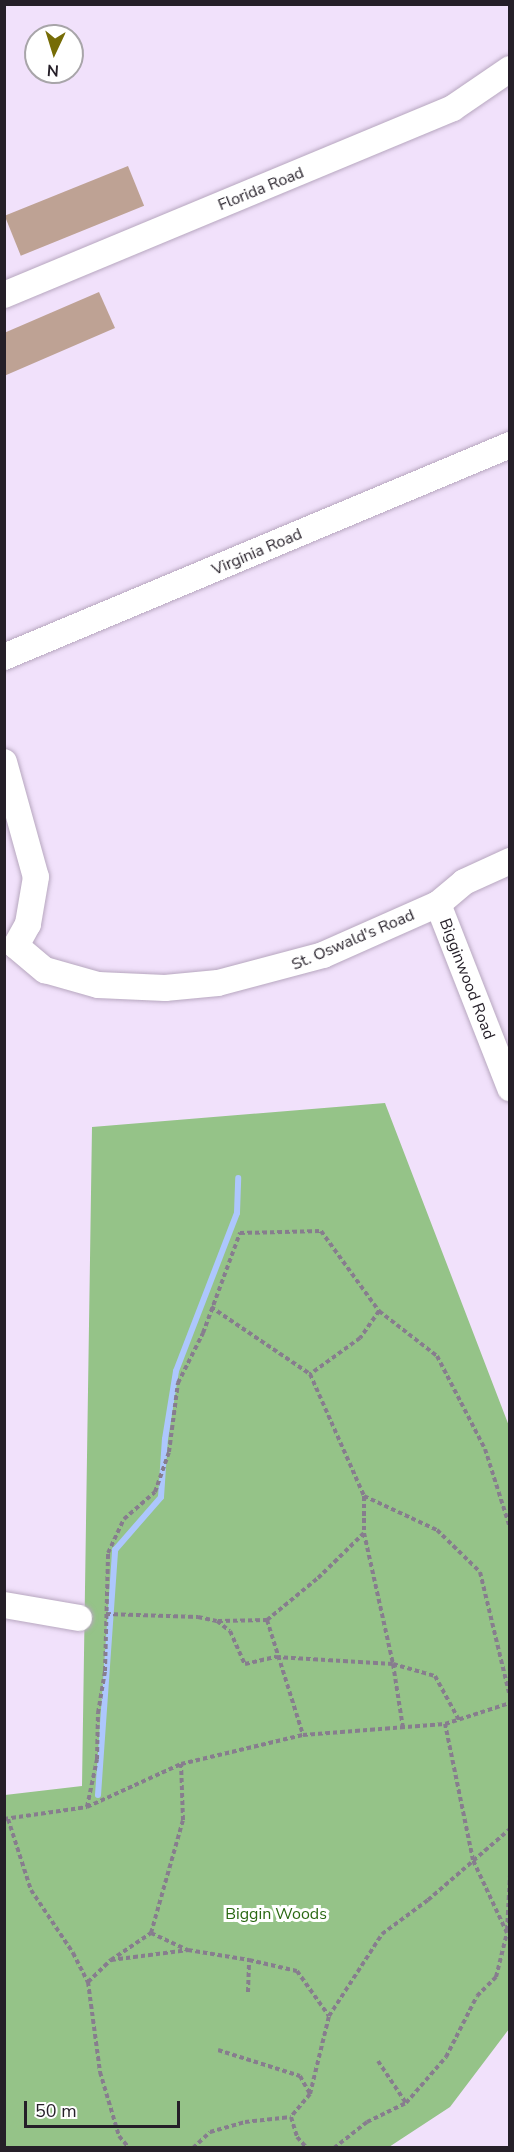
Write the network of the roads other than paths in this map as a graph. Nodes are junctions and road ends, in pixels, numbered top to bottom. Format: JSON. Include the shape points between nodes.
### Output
{"nodes":[{"id":1,"x":510,"y":69,"type":"edge"},
{"id":2,"x":4,"y":295,"type":"edge"},
{"id":3,"x":510,"y":445,"type":"edge"},
{"id":4,"x":4,"y":657,"type":"edge"},
{"id":5,"x":4,"y":762,"type":"edge"},
{"id":6,"x":510,"y":861,"type":"edge"},
{"id":7,"x":438,"y":904,"type":"junction"},
{"id":8,"x":10,"y":948,"type":"edge"},
{"id":9,"x":510,"y":1088,"type":"edge"},
{"id":10,"x":4,"y":1605,"type":"edge"},
{"id":11,"x":79,"y":1618,"type":"road end"}],
"edges":[{"from":1,"to":2,"type":"street","name":"Florida Road","via":[[453,108]]},
{"from":3,"to":4,"type":"street","name":"Virginia Road"},
{"from":5,"to":8,"type":"street","via":[[36,877],[28,924]]},
{"from":6,"to":7,"type":"street","name":"St. Oswald's Road","via":[[464,882]]},
{"from":7,"to":8,"type":"street","name":"St. Oswald's Road","via":[[289,967],[190,987],[134,988],[68,979]]},
{"from":7,"to":9,"type":"street","name":"Bigginwood Road"},
{"from":10,"to":11,"type":"street"}]}
